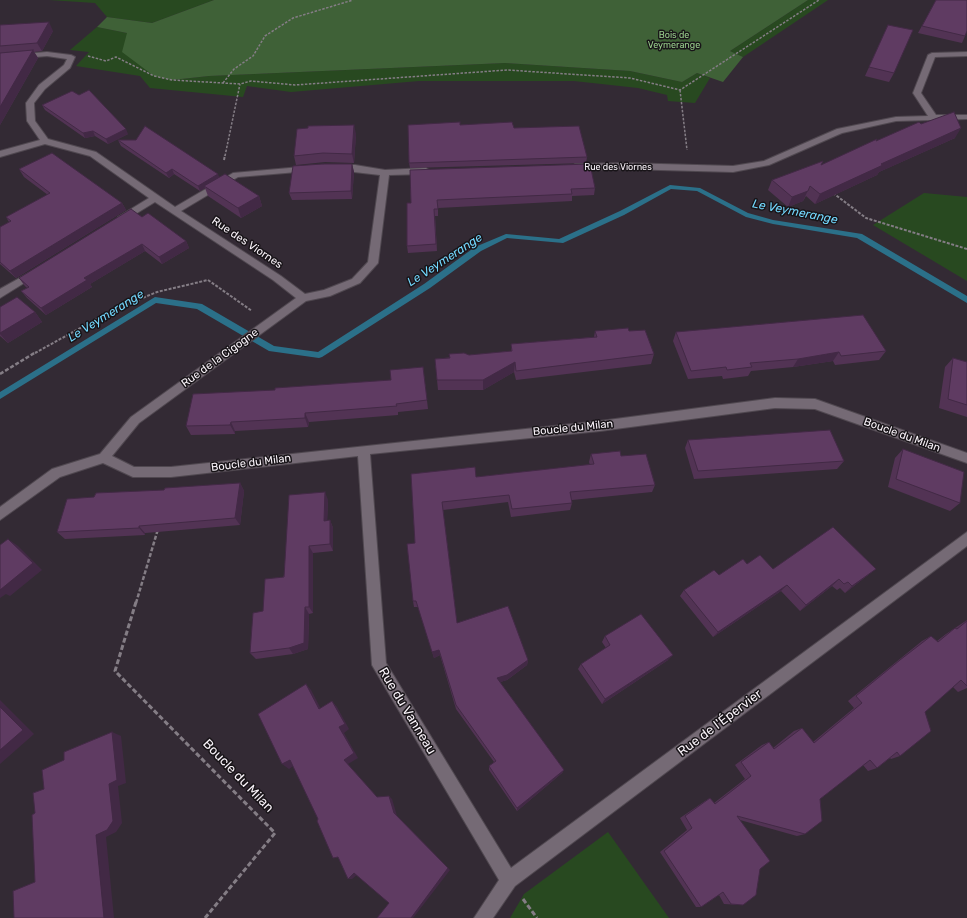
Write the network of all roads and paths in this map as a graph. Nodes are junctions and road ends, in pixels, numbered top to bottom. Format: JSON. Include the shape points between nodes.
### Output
{"nodes":[{"id":1,"x":353,"y":0,"type":"edge"},
{"id":2,"x":819,"y":0,"type":"edge"},
{"id":3,"x":967,"y":54,"type":"edge"},
{"id":4,"x":72,"y":57,"type":"junction"},
{"id":5,"x":0,"y":58,"type":"edge"},
{"id":6,"x":222,"y":83,"type":"junction"},
{"id":7,"x":240,"y":84,"type":"junction"},
{"id":8,"x":680,"y":90,"type":"junction"},
{"id":9,"x":966,"y":117,"type":"edge"},
{"id":10,"x":934,"y":118,"type":"junction"},
{"id":11,"x":45,"y":141,"type":"junction"},
{"id":12,"x":0,"y":154,"type":"edge"},
{"id":13,"x":568,"y":167,"type":"edge"},
{"id":14,"x":689,"y":168,"type":"junction"},
{"id":15,"x":433,"y":171,"type":"edge"},
{"id":16,"x":385,"y":173,"type":"junction"},
{"id":17,"x":236,"y":175,"type":"junction"},
{"id":18,"x":831,"y":191,"type":"edge"},
{"id":19,"x":155,"y":198,"type":"junction"},
{"id":20,"x":176,"y":210,"type":"junction"},
{"id":21,"x":115,"y":223,"type":"edge"},
{"id":22,"x":967,"y":249,"type":"edge"},
{"id":23,"x":40,"y":269,"type":"edge"},
{"id":24,"x":0,"y":294,"type":"edge"},
{"id":25,"x":303,"y":298,"type":"junction"},
{"id":26,"x":269,"y":323,"type":"junction"},
{"id":27,"x":0,"y":374,"type":"edge"},
{"id":28,"x":364,"y":450,"type":"junction"},
{"id":29,"x":104,"y":458,"type":"junction"},
{"id":30,"x":967,"y":458,"type":"edge"},
{"id":31,"x":0,"y":514,"type":"edge"},
{"id":32,"x":159,"y":523,"type":"edge"},
{"id":33,"x":967,"y":538,"type":"edge"},
{"id":34,"x":509,"y":880,"type":"junction"},
{"id":35,"x":205,"y":918,"type":"edge"},
{"id":36,"x":483,"y":918,"type":"edge"}],
"edges":[{"from":1,"to":6,"type":"path","via":[[294,18],[265,36],[253,56],[234,69]]},
{"from":2,"to":8,"type":"path"},
{"from":3,"to":10,"type":"street","via":[[932,55],[917,93]]},
{"from":4,"to":5,"type":"street","via":[[47,54]]},
{"from":4,"to":6,"type":"path","via":[[91,56],[106,61],[116,57],[154,76],[172,80]]},
{"from":4,"to":11,"type":"street","via":[[67,66],[42,87],[30,103],[31,120]]},
{"from":6,"to":7,"type":"path"},
{"from":7,"to":8,"type":"path","via":[[251,81],[295,85],[507,70],[630,78]]},
{"from":7,"to":17,"type":"path","via":[[224,162]]},
{"from":8,"to":14,"type":"path"},
{"from":9,"to":10,"type":"street","name":"Rue des Viornes"},
{"from":10,"to":14,"type":"street","name":"Rue des Viornes","via":[[896,119],[840,131],[766,162],[733,169]]},
{"from":11,"to":12,"type":"street"},
{"from":11,"to":19,"type":"street","name":"Rue des Viornes","via":[[93,154]]},
{"from":13,"to":14,"type":"street","name":"Rue des Viornes"},
{"from":15,"to":16,"type":"street"},
{"from":16,"to":17,"type":"street","via":[[355,168],[322,167]]},
{"from":16,"to":25,"type":"street","name":"Rue de la Cigogne","via":[[373,263],[356,281],[326,293]]},
{"from":17,"to":20,"type":"street"},
{"from":18,"to":22,"type":"path","via":[[866,218]]},
{"from":19,"to":20,"type":"street","name":"Rue des Viornes"},
{"from":19,"to":21,"type":"street"},
{"from":20,"to":25,"type":"street","name":"Rue des Viornes"},
{"from":23,"to":24,"type":"street"},
{"from":25,"to":26,"type":"street","name":"Rue de la Cigogne"},
{"from":26,"to":27,"type":"path","via":[[208,280],[157,292],[111,311]]},
{"from":26,"to":29,"type":"street","name":"Rue de la Cigogne","via":[[135,420]]},
{"from":28,"to":29,"type":"street","name":"Boucle du Milan","via":[[171,472],[134,472]]},
{"from":28,"to":30,"type":"street","name":"Boucle du Milan","via":[[600,426],[775,403],[815,404]]},
{"from":28,"to":34,"type":"street","name":"Rue du Vanneau","via":[[379,665]]},
{"from":29,"to":31,"type":"street","via":[[56,473]]},
{"from":32,"to":35,"type":"path","name":"Boucle du Milan","via":[[115,671],[275,833]]},
{"from":33,"to":34,"type":"street","name":"Rue de l'Épervier"},
{"from":34,"to":36,"type":"street","name":"Rue de l'Épervier"}]}
